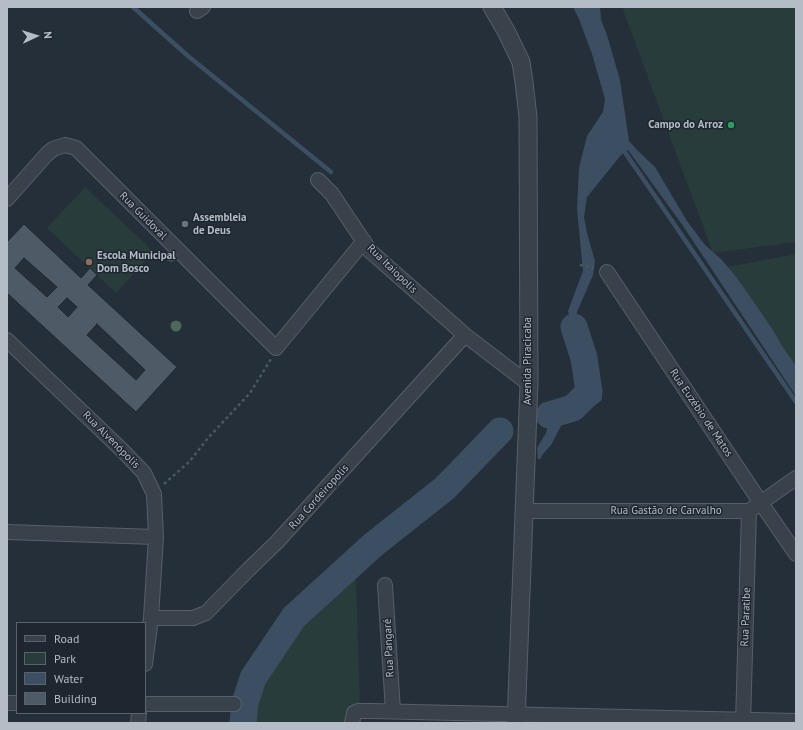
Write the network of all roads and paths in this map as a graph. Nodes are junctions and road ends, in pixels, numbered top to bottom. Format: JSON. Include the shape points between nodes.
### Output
{"nodes":[{"id":1,"x":492,"y":7,"type":"edge"},
{"id":2,"x":318,"y":180,"type":"dead end"},
{"id":3,"x":7,"y":199,"type":"edge"},
{"id":4,"x":364,"y":241,"type":"junction"},
{"id":5,"x":580,"y":265,"type":"dead end"},
{"id":6,"x":603,"y":270,"type":"joint"},
{"id":7,"x":465,"y":335,"type":"junction"},
{"id":8,"x":7,"y":340,"type":"edge"},
{"id":9,"x":276,"y":348,"type":"junction"},
{"id":10,"x":529,"y":384,"type":"junction"},
{"id":11,"x":796,"y":478,"type":"edge"},
{"id":12,"x":154,"y":494,"type":"junction"},
{"id":13,"x":755,"y":507,"type":"junction"},
{"id":14,"x":525,"y":511,"type":"junction"},
{"id":15,"x":7,"y":532,"type":"edge"},
{"id":16,"x":156,"y":537,"type":"junction"},
{"id":17,"x":796,"y":554,"type":"edge"},
{"id":18,"x":385,"y":586,"type":"dead end"},
{"id":19,"x":151,"y":618,"type":"junction"},
{"id":20,"x":146,"y":656,"type":"edge"},
{"id":21,"x":146,"y":704,"type":"edge"},
{"id":22,"x":234,"y":704,"type":"dead end"},
{"id":23,"x":393,"y":712,"type":"junction"},
{"id":24,"x":516,"y":718,"type":"edge"},
{"id":25,"x":743,"y":721,"type":"edge"},
{"id":26,"x":796,"y":721,"type":"edge"},
{"id":27,"x":352,"y":723,"type":"edge"}],
"edges":[{"from":1,"to":10,"type":"street","name":"Avenida Piracicaba","via":[[521,62],[525,86],[529,182]]},
{"from":2,"to":4,"type":"street","via":[[332,194]]},
{"from":3,"to":9,"type":"street","name":"Rua Guidoval","via":[[53,149],[65,145],[76,148]]},
{"from":4,"to":7,"type":"street","name":"Rua Itaiopolis","via":[[370,250]]},
{"from":4,"to":9,"type":"street","name":"Rua Itaiopolis"},
{"from":5,"to":6,"type":"path"},
{"from":6,"to":13,"type":"street","name":"Rua Euzébio de Matos"},
{"from":7,"to":10,"type":"street","name":"Rua Itaiopolis"},
{"from":7,"to":19,"type":"street","name":"Rua Cordeiropolis","via":[[277,542],[206,613],[193,618]]},
{"from":8,"to":12,"type":"street","name":"Rua Alvenópolis","via":[[124,451],[144,473]]},
{"from":9,"to":12,"type":"path","via":[[250,393],[189,462]]},
{"from":10,"to":14,"type":"street","name":"Avenida Piracicaba"},
{"from":11,"to":13,"type":"street"},
{"from":12,"to":16,"type":"street","name":"Rua Alvenópolis"},
{"from":13,"to":14,"type":"street","name":"Rua Gastão de Carvalho"},
{"from":13,"to":17,"type":"street","name":"Rua Euzébio de Matos"},
{"from":13,"to":25,"type":"street","name":"Rua Paratibe"},
{"from":14,"to":24,"type":"street","name":"Avenida Piracicaba"},
{"from":15,"to":16,"type":"street"},
{"from":16,"to":19,"type":"street","name":"Rua Alvenópolis"},
{"from":18,"to":23,"type":"street","name":"Rua Pangaré"},
{"from":19,"to":20,"type":"street","name":"Rua Alvenópolis"},
{"from":21,"to":22,"type":"street"},
{"from":23,"to":24,"type":"street"},
{"from":23,"to":27,"type":"street","via":[[358,711],[354,713]]},
{"from":24,"to":25,"type":"street"},
{"from":25,"to":26,"type":"street"}]}
